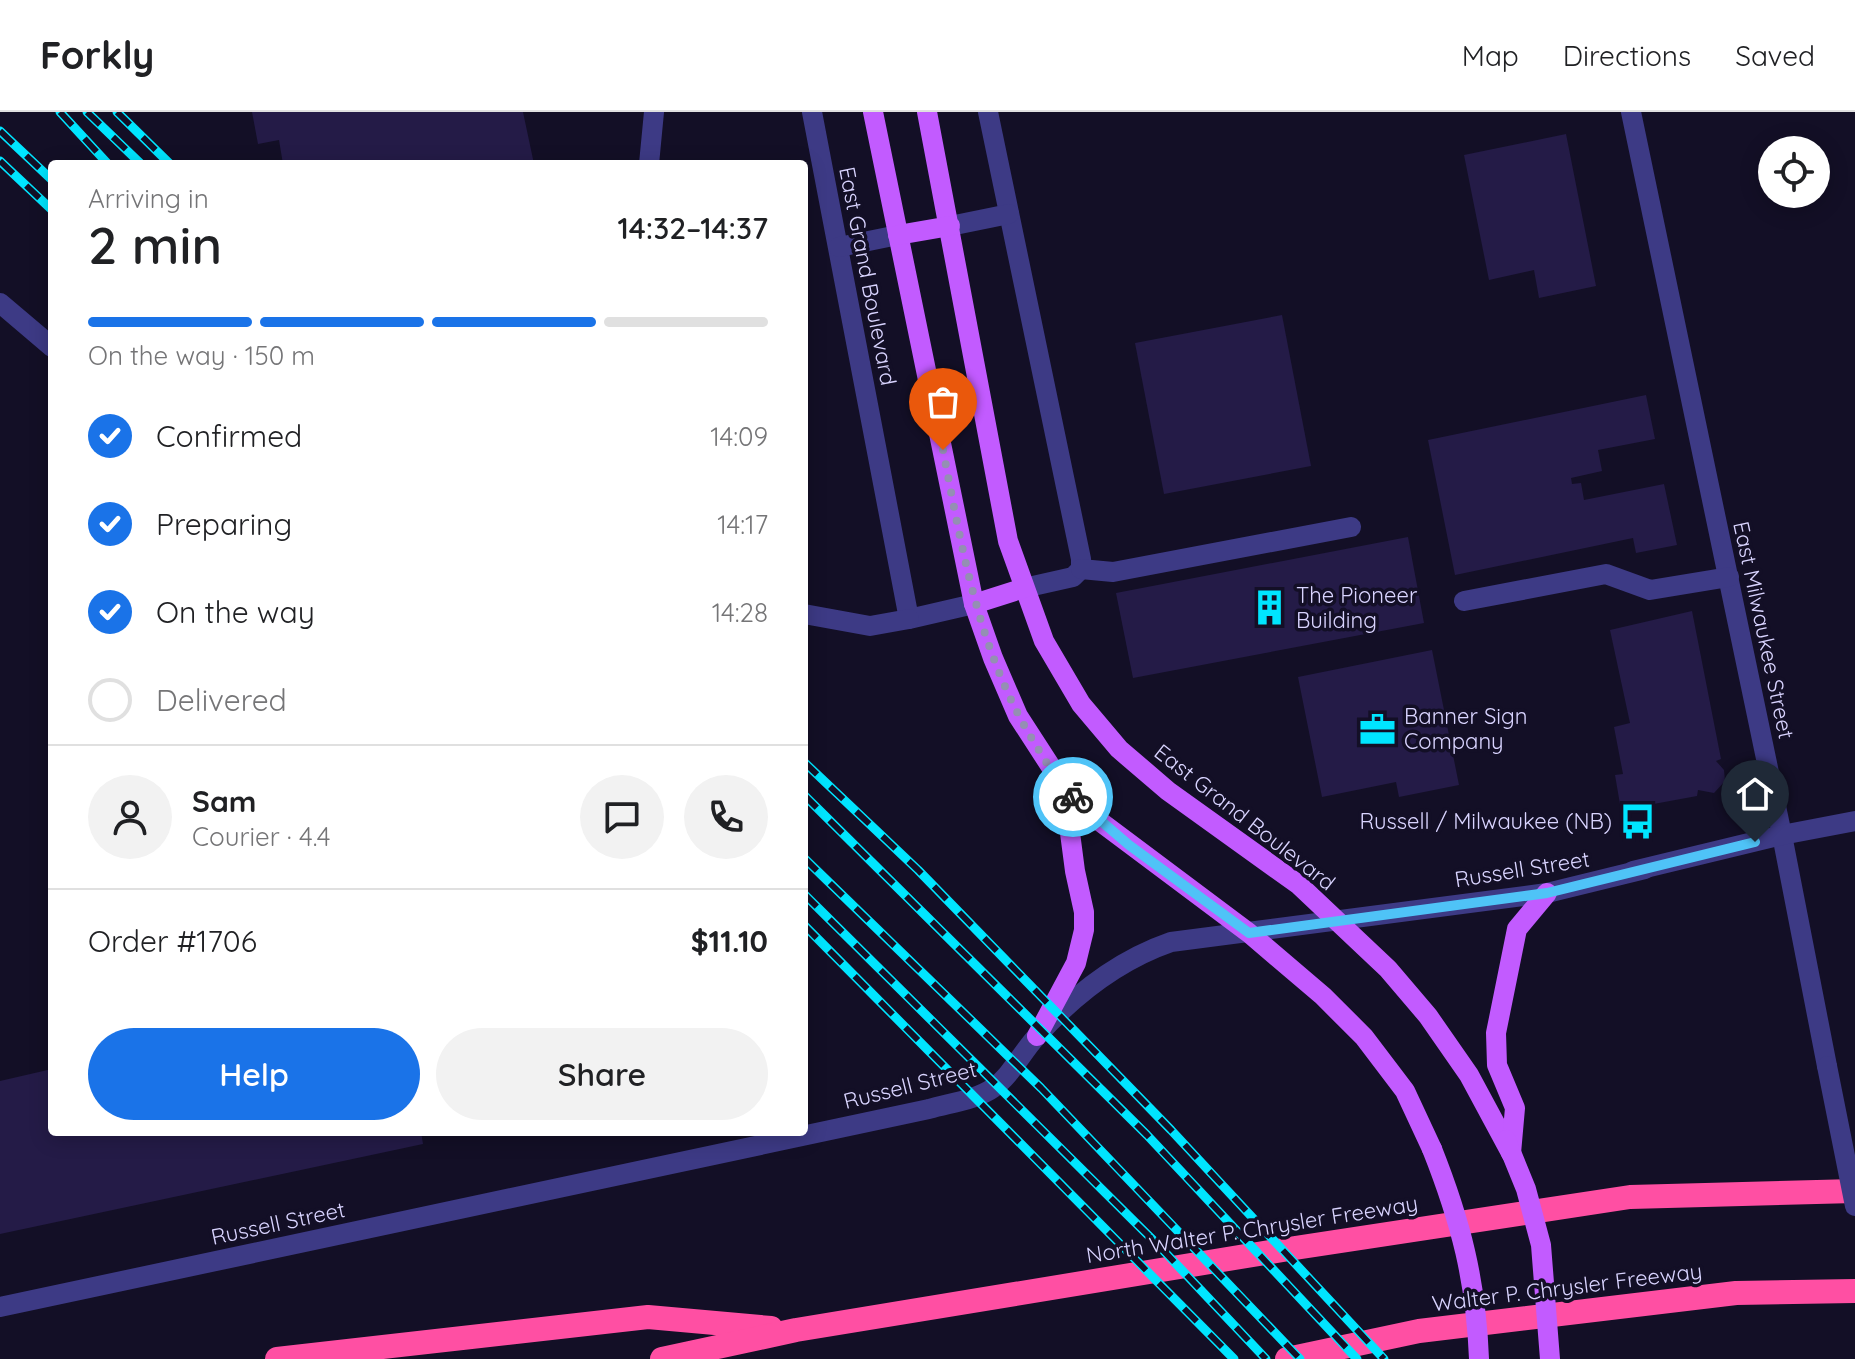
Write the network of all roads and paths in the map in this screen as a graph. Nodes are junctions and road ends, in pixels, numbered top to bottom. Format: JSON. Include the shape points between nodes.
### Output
{"nodes":[{"id":1,"x":654,"y":112,"type":"edge"},
{"id":2,"x":812,"y":112,"type":"edge"},
{"id":3,"x":873,"y":112,"type":"edge"},
{"id":4,"x":927,"y":112,"type":"edge"},
{"id":5,"x":988,"y":112,"type":"edge"},
{"id":6,"x":1631,"y":112,"type":"edge"},
{"id":7,"x":649,"y":160,"type":"edge"},
{"id":8,"x":1009,"y":214,"type":"junction"},
{"id":9,"x":950,"y":226,"type":"junction"},
{"id":10,"x":898,"y":235,"type":"junction"},
{"id":11,"x":839,"y":247,"type":"junction"},
{"id":12,"x":0,"y":303,"type":"edge"},
{"id":13,"x":48,"y":344,"type":"edge"},
{"id":14,"x":1351,"y":527,"type":"dead end"},
{"id":15,"x":1081,"y":569,"type":"junction"},
{"id":16,"x":1729,"y":577,"type":"junction"},
{"id":17,"x":1024,"y":588,"type":"junction"},
{"id":18,"x":1464,"y":601,"type":"dead end"},
{"id":19,"x":974,"y":604,"type":"junction"},
{"id":20,"x":808,"y":615,"type":"edge"},
{"id":21,"x":909,"y":619,"type":"junction"},
{"id":22,"x":1064,"y":787,"type":"junction"},
{"id":23,"x":1855,"y":821,"type":"edge"},
{"id":24,"x":1782,"y":835,"type":"junction"},
{"id":25,"x":1538,"y":889,"type":"junction"},
{"id":26,"x":1338,"y":921,"type":"junction"},
{"id":27,"x":1249,"y":933,"type":"junction"},
{"id":28,"x":1037,"y":1036,"type":"junction"},
{"id":29,"x":808,"y":1135,"type":"edge"},
{"id":30,"x":802,"y":1136,"type":"edge"},
{"id":31,"x":1509,"y":1146,"type":"junction"},
{"id":32,"x":1855,"y":1191,"type":"edge"},
{"id":33,"x":1855,"y":1206,"type":"edge"},
{"id":34,"x":1853,"y":1292,"type":"edge"},
{"id":35,"x":0,"y":1307,"type":"edge"},
{"id":36,"x":796,"y":1330,"type":"junction"},
{"id":37,"x":277,"y":1359,"type":"edge"},
{"id":38,"x":662,"y":1359,"type":"edge"},
{"id":39,"x":1287,"y":1359,"type":"edge"},
{"id":40,"x":1479,"y":1359,"type":"edge"},
{"id":41,"x":1550,"y":1359,"type":"edge"}],
"edges":[{"from":1,"to":7,"type":"street"},
{"from":2,"to":11,"type":"street","name":"East Grand Boulevard"},
{"from":3,"to":10,"type":"main road","name":"East Grand Boulevard"},
{"from":4,"to":9,"type":"main road","name":"East Grand Boulevard"},
{"from":5,"to":8,"type":"street"},
{"from":6,"to":16,"type":"street","name":"East Milwaukee Street"},
{"from":8,"to":9,"type":"street"},
{"from":8,"to":15,"type":"street"},
{"from":9,"to":10,"type":"main road"},
{"from":9,"to":17,"type":"main road","name":"East Grand Boulevard","via":[[1008,541]]},
{"from":10,"to":11,"type":"street"},
{"from":10,"to":19,"type":"main road","name":"East Grand Boulevard"},
{"from":11,"to":21,"type":"street","name":"East Grand Boulevard"},
{"from":12,"to":13,"type":"street"},
{"from":14,"to":15,"type":"street","via":[[1113,572]]},
{"from":15,"to":17,"type":"street","via":[[1073,577]]},
{"from":16,"to":18,"type":"street","via":[[1650,590],[1606,574]]},
{"from":16,"to":24,"type":"street","name":"East Milwaukee Street"},
{"from":17,"to":19,"type":"main road"},
{"from":17,"to":26,"type":"main road","name":"East Grand Boulevard","via":[[1044,641],[1081,704],[1119,749],[1299,885]]},
{"from":19,"to":21,"type":"street"},
{"from":19,"to":22,"type":"main road","name":"East Grand Boulevard","via":[[1018,716]]},
{"from":20,"to":21,"type":"street","via":[[870,626]]},
{"from":22,"to":27,"type":"main road","name":"East Grand Boulevard","via":[[1129,845]]},
{"from":22,"to":28,"type":"main road","via":[[1084,930],[1076,963]]},
{"from":23,"to":24,"type":"street","name":"Russell Street"},
{"from":24,"to":25,"type":"street","name":"Russell Street"},
{"from":24,"to":33,"type":"street","name":"East Milwaukee Street","bridge":true},
{"from":25,"to":26,"type":"street","name":"Russell Street"},
{"from":25,"to":31,"type":"main road","via":[[1517,929],[1496,1033],[1497,1065],[1515,1108]]},
{"from":26,"to":27,"type":"street","name":"Russell Street"},
{"from":26,"to":31,"type":"main road","name":"East Grand Boulevard","via":[[1428,1016]]},
{"from":27,"to":28,"type":"street","name":"Russell Street","via":[[1171,942],[1146,951],[1114,969]]},
{"from":27,"to":40,"type":"main road","name":"East Grand Boulevard","bridge":true,"via":[[1364,1037],[1405,1091],[1453,1201],[1467,1253]]},
{"from":28,"to":29,"type":"street","name":"Russell Street","via":[[991,1090]]},
{"from":30,"to":35,"type":"street","name":"Russell Street"},
{"from":31,"to":41,"type":"main road","name":"East Grand Boulevard","bridge":true,"via":[[1541,1245]]},
{"from":32,"to":36,"type":"highway","name":"North Walter P. Chrysler Freeway","via":[[1630,1197]]},
{"from":34,"to":39,"type":"highway","name":"Walter P. Chrysler Freeway","via":[[1736,1293],[1419,1331]]},
{"from":36,"to":37,"type":"highway","via":[[648,1317]]},
{"from":36,"to":38,"type":"highway","name":"North Walter P. Chrysler Freeway"}]}
